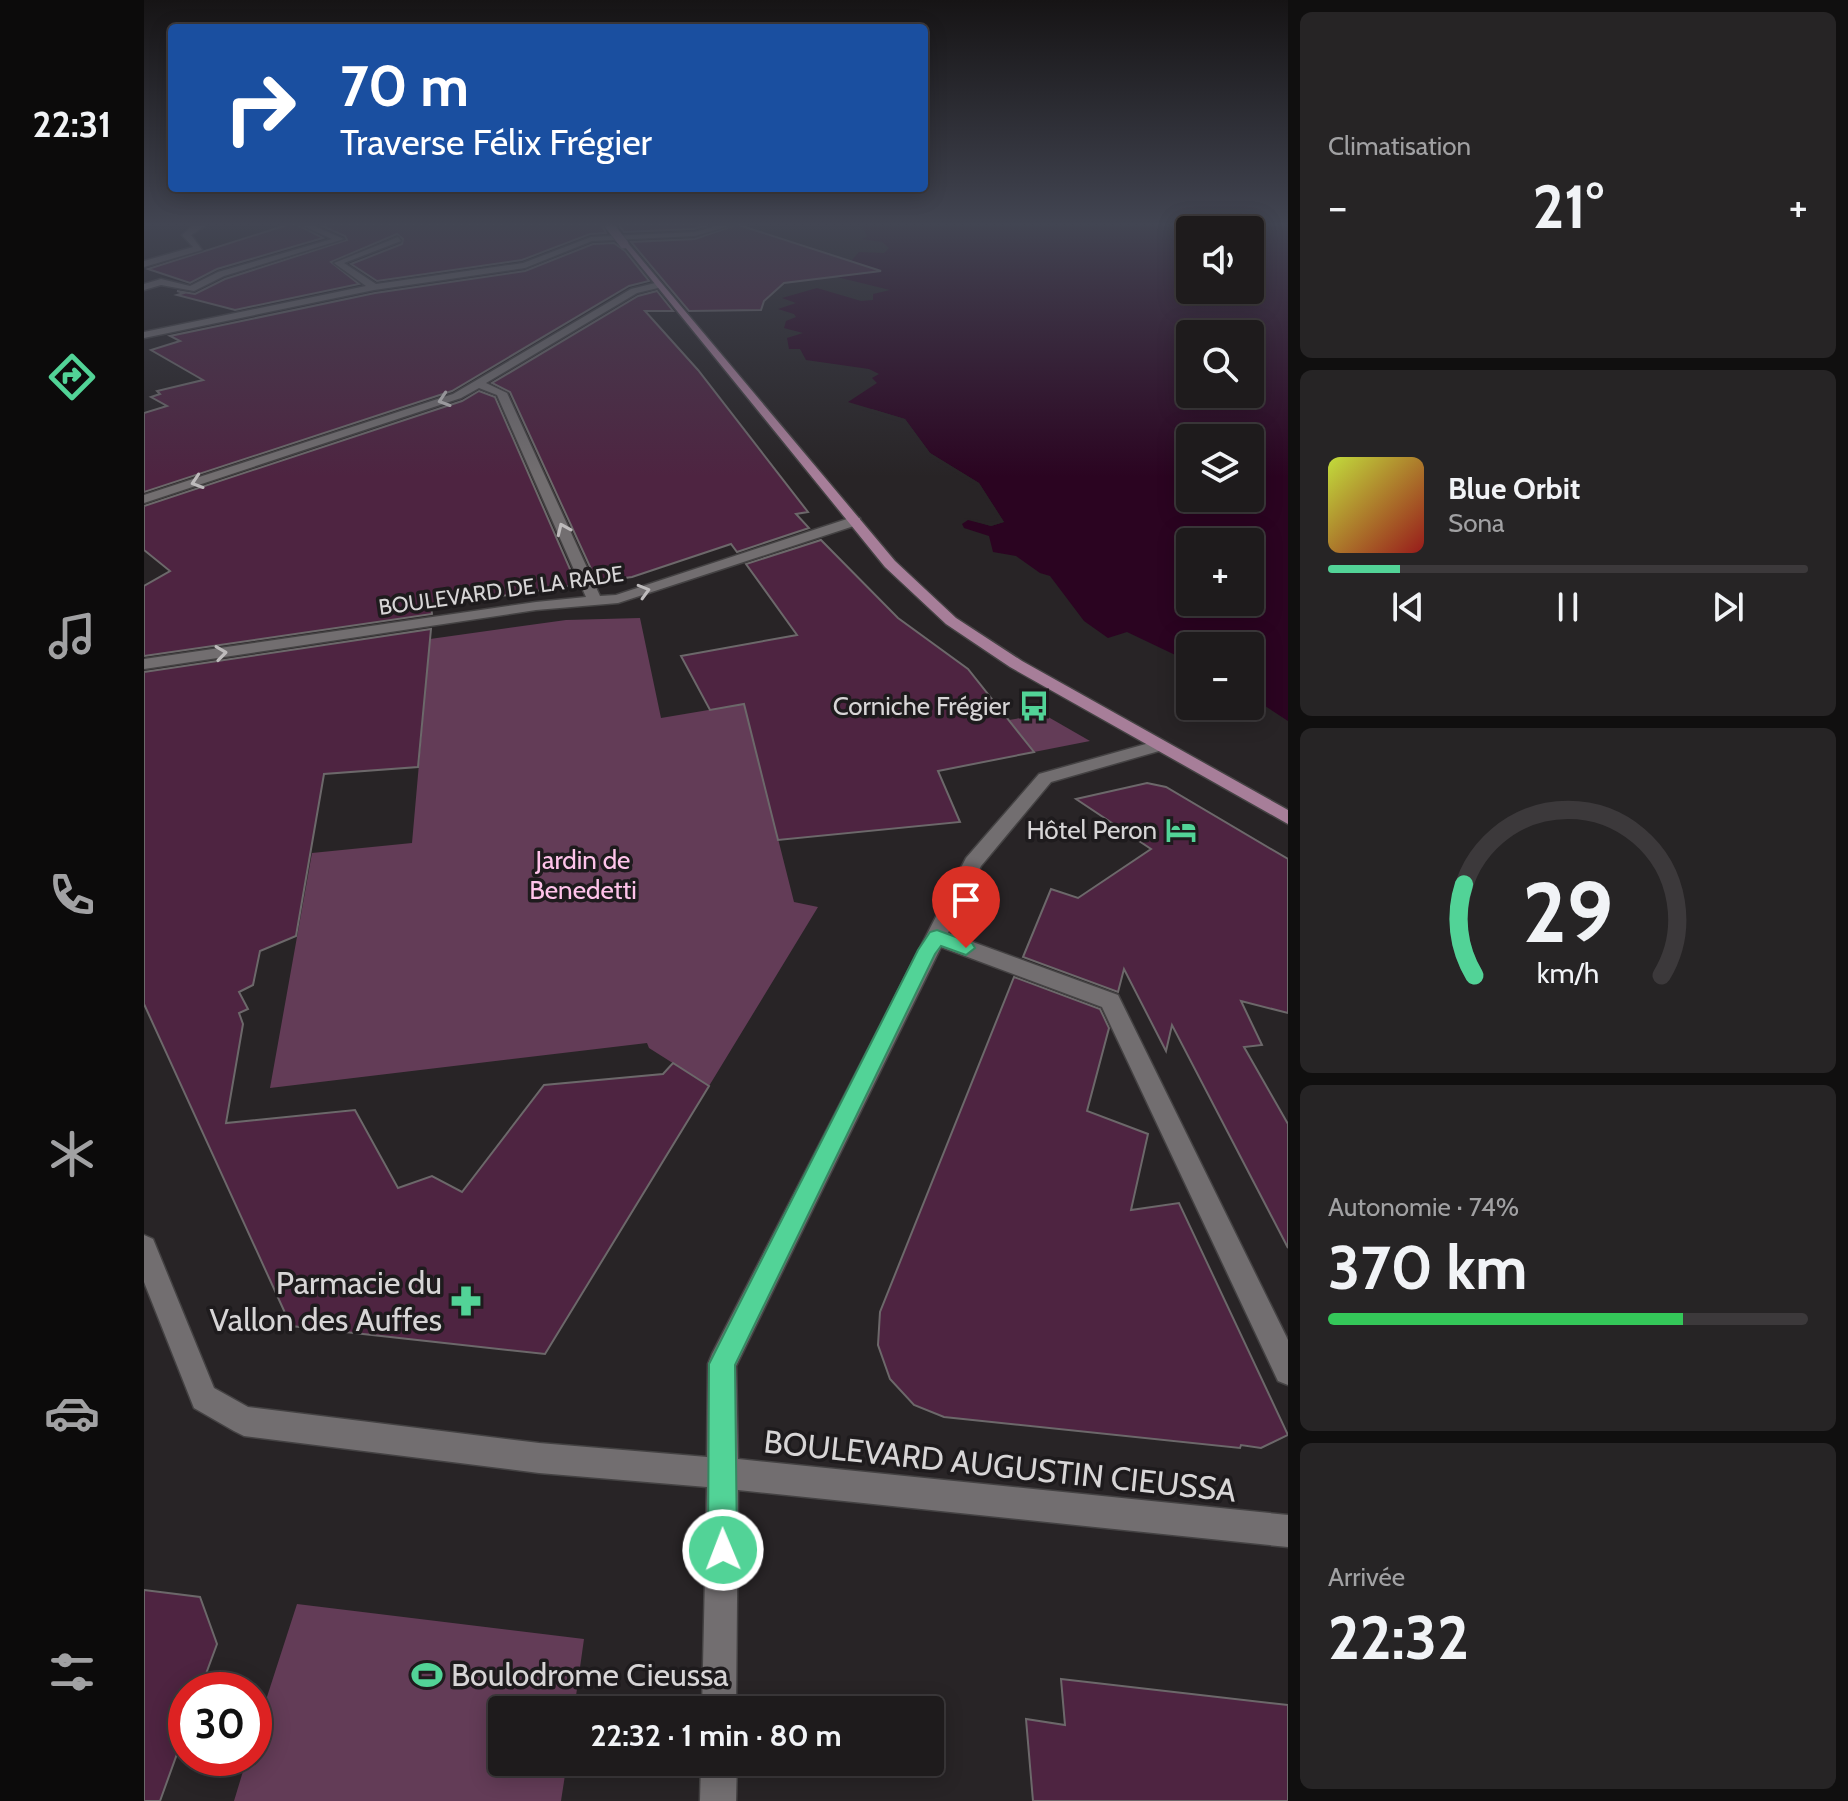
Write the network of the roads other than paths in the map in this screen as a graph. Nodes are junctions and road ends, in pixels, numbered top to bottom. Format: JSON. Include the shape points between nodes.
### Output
{"nodes":[{"id":1,"x":268,"y":309,"type":"edge"},
{"id":2,"x":603,"y":309,"type":"edge"},
{"id":3,"x":679,"y":309,"type":"edge"},
{"id":4,"x":144,"y":335,"type":"edge"},
{"id":5,"x":477,"y":383,"type":"junction"},
{"id":6,"x":144,"y":499,"type":"edge"},
{"id":7,"x":855,"y":521,"type":"junction"},
{"id":8,"x":594,"y":600,"type":"junction"},
{"id":9,"x":144,"y":664,"type":"edge"},
{"id":10,"x":1160,"y":745,"type":"junction"},
{"id":11,"x":1288,"y":818,"type":"edge"},
{"id":12,"x":937,"y":937,"type":"junction"},
{"id":13,"x":144,"y":1248,"type":"edge"},
{"id":14,"x":1288,"y":1371,"type":"edge"},
{"id":15,"x":722,"y":1473,"type":"junction"},
{"id":16,"x":1288,"y":1531,"type":"edge"},
{"id":17,"x":719,"y":1696,"type":"edge"},
{"id":18,"x":719,"y":1776,"type":"edge"},
{"id":19,"x":718,"y":1801,"type":"edge"}],
"edges":[{"from":1,"to":4,"type":"street"},
{"from":2,"to":5,"type":"street"},
{"from":3,"to":7,"type":"main road"},
{"from":5,"to":6,"type":"street","one_way":true,"via":[[457,396]]},
{"from":8,"to":5,"type":"street","one_way":true,"via":[[502,393]]},
{"from":8,"to":7,"type":"street","name":"BOULEVARD DE LA RADE","one_way":true,"via":[[646,591]]},
{"from":7,"to":10,"type":"main road","via":[[890,564],[951,621]]},
{"from":9,"to":8,"type":"street","name":"BOULEVARD DE LA RADE","one_way":true},
{"from":10,"to":11,"type":"main road"},
{"from":10,"to":12,"type":"street","via":[[1045,778],[973,863]]},
{"from":12,"to":14,"type":"street","via":[[1110,1001]]},
{"from":12,"to":15,"type":"street","via":[[722,1364]]},
{"from":13,"to":15,"type":"street","name":"BOULEVARD AUGUSTIN CIEUSSA","via":[[204,1398],[244,1421],[539,1458]]},
{"from":15,"to":16,"type":"street","name":"BOULEVARD AUGUSTIN CIEUSSA"},
{"from":15,"to":17,"type":"street"},
{"from":18,"to":19,"type":"street"}]}
